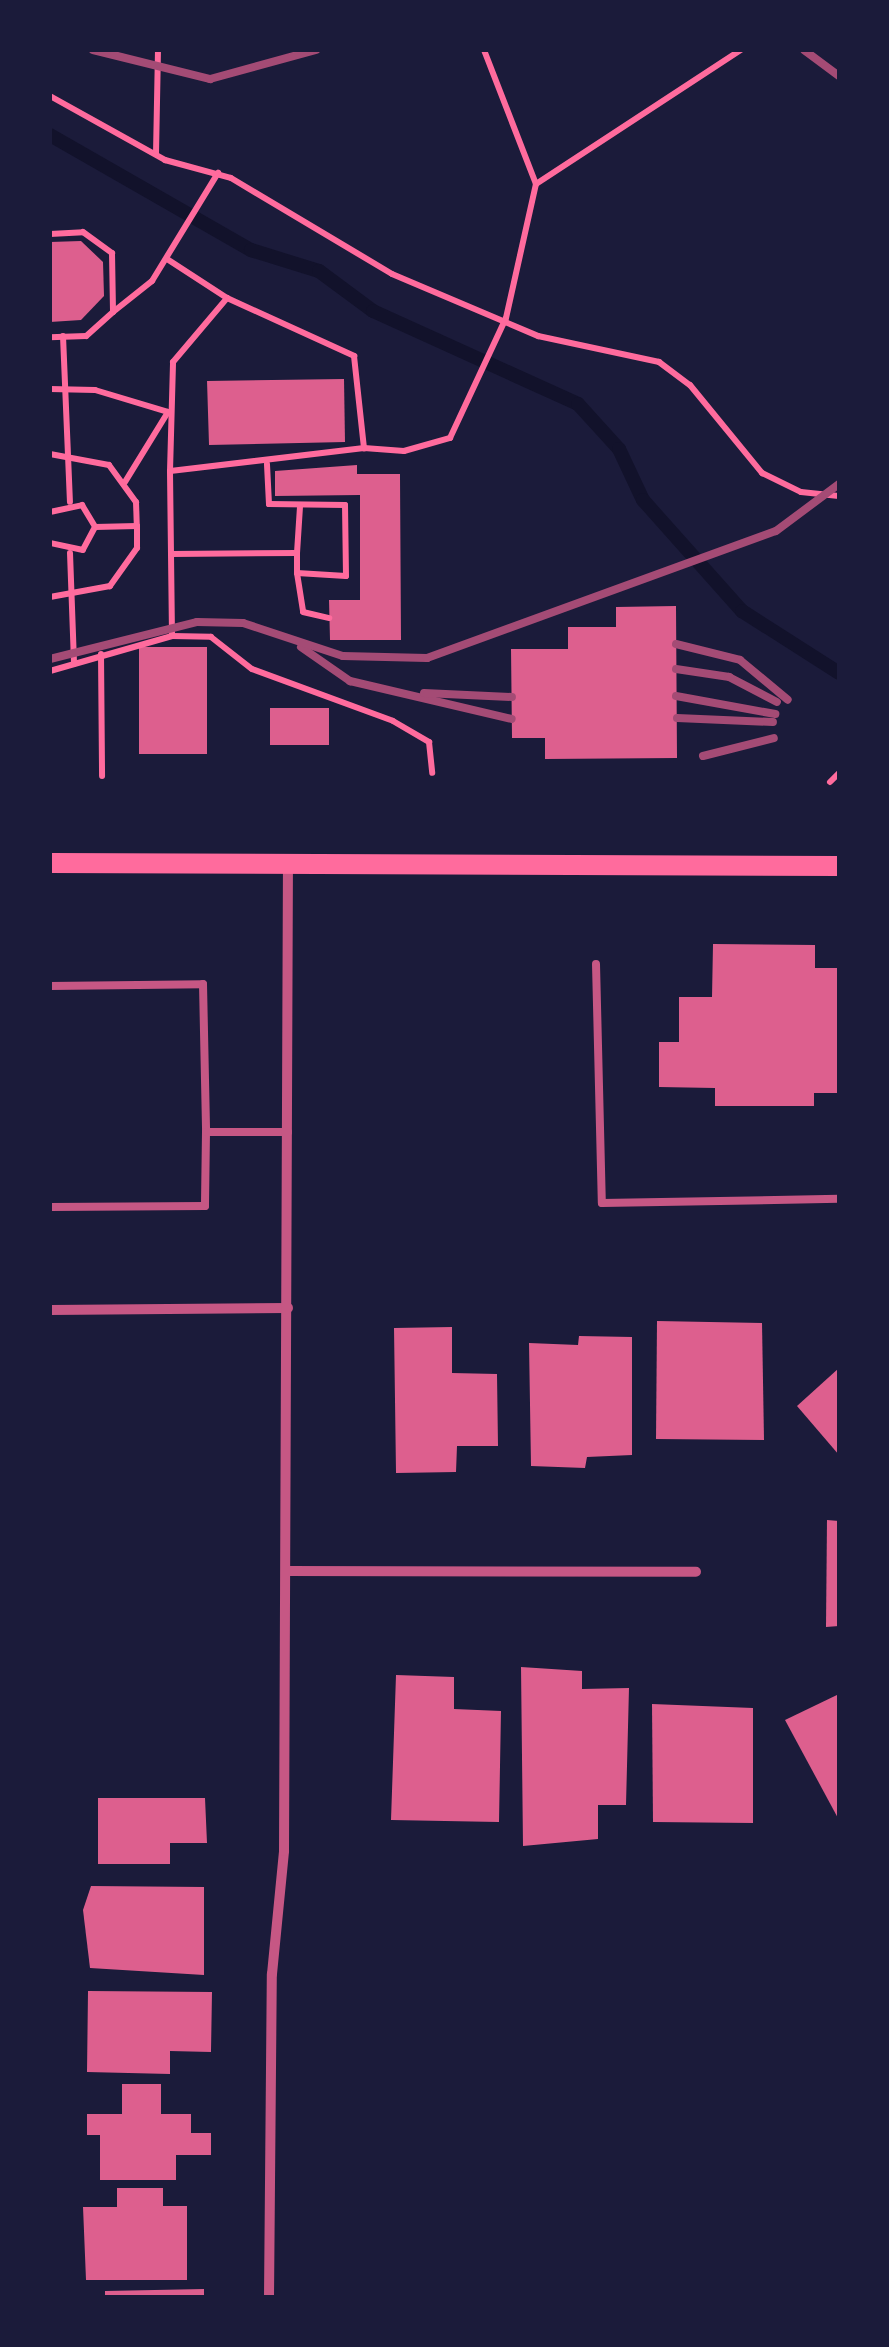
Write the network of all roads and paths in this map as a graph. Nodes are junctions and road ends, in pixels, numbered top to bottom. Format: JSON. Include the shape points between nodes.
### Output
{"nodes":[{"id":1,"x":158,"y":50,"type":"edge"},
{"id":2,"x":484,"y":50,"type":"edge"},
{"id":3,"x":741,"y":50,"type":"edge"},
{"id":4,"x":50,"y":96,"type":"edge"},
{"id":5,"x":156,"y":155,"type":"junction"},
{"id":6,"x":218,"y":173,"type":"junction"},
{"id":7,"x":536,"y":184,"type":"junction"},
{"id":8,"x":50,"y":234,"type":"edge"},
{"id":9,"x":166,"y":259,"type":"junction"},
{"id":10,"x":226,"y":298,"type":"junction"},
{"id":11,"x":113,"y":312,"type":"junction"},
{"id":12,"x":506,"y":318,"type":"junction"},
{"id":13,"x":63,"y":336,"type":"junction"},
{"id":14,"x":50,"y":337,"type":"edge"},
{"id":15,"x":63,"y":388,"type":"junction"},
{"id":16,"x":50,"y":389,"type":"edge"},
{"id":17,"x":168,"y":412,"type":"junction"},
{"id":18,"x":364,"y":448,"type":"junction"},
{"id":19,"x":64,"y":451,"type":"junction"},
{"id":20,"x":50,"y":454,"type":"edge"},
{"id":21,"x":267,"y":464,"type":"junction"},
{"id":22,"x":170,"y":470,"type":"junction"},
{"id":23,"x":125,"y":482,"type":"junction"},
{"id":24,"x":839,"y":496,"type":"edge"},
{"id":25,"x":70,"y":502,"type":"junction"},
{"id":26,"x":300,"y":506,"type":"junction"},
{"id":27,"x":50,"y":512,"type":"edge"},
{"id":28,"x":138,"y":526,"type":"junction"},
{"id":29,"x":95,"y":527,"type":"junction"},
{"id":30,"x":50,"y":543,"type":"edge"},
{"id":31,"x":70,"y":553,"type":"junction"},
{"id":32,"x":297,"y":553,"type":"junction"},
{"id":33,"x":171,"y":554,"type":"junction"},
{"id":34,"x":297,"y":573,"type":"junction"},
{"id":35,"x":50,"y":598,"type":"edge"},
{"id":36,"x":72,"y":599,"type":"junction"},
{"id":37,"x":329,"y":618,"type":"dead end"},
{"id":38,"x":172,"y":636,"type":"junction"},
{"id":39,"x":101,"y":654,"type":"junction"},
{"id":40,"x":74,"y":664,"type":"junction"},
{"id":41,"x":50,"y":671,"type":"edge"},
{"id":42,"x":432,"y":773,"type":"dead end"},
{"id":43,"x":839,"y":773,"type":"edge"},
{"id":44,"x":102,"y":776,"type":"dead end"},
{"id":45,"x":839,"y":782,"type":"edge"},
{"id":46,"x":50,"y":862,"type":"edge"},
{"id":47,"x":288,"y":865,"type":"junction"},
{"id":48,"x":839,"y":866,"type":"edge"},
{"id":49,"x":596,"y":964,"type":"dead end"},
{"id":50,"x":50,"y":986,"type":"edge"},
{"id":51,"x":206,"y":1132,"type":"junction"},
{"id":52,"x":288,"y":1132,"type":"junction"},
{"id":53,"x":839,"y":1198,"type":"edge"},
{"id":54,"x":50,"y":1207,"type":"edge"},
{"id":55,"x":288,"y":1308,"type":"junction"},
{"id":56,"x":50,"y":1310,"type":"edge"},
{"id":57,"x":286,"y":1571,"type":"junction"},
{"id":58,"x":696,"y":1572,"type":"dead end"},
{"id":59,"x":269,"y":2297,"type":"edge"}],
"edges":[{"from":1,"to":5,"type":"path"},
{"from":2,"to":7,"type":"path"},
{"from":3,"to":7,"type":"path"},
{"from":4,"to":5,"type":"path"},
{"from":5,"to":6,"type":"path"},
{"from":6,"to":9,"type":"path"},
{"from":6,"to":12,"type":"path","via":[[392,274]]},
{"from":7,"to":12,"type":"path"},
{"from":8,"to":11,"type":"path","via":[[83,232],[112,253]]},
{"from":9,"to":10,"type":"path"},
{"from":9,"to":11,"type":"path"},
{"from":10,"to":17,"type":"path","via":[[180,346]]},
{"from":10,"to":18,"type":"path","via":[[354,356]]},
{"from":11,"to":13,"type":"path","via":[[86,336]]},
{"from":12,"to":18,"type":"path","via":[[450,438],[430,447]]},
{"from":12,"to":24,"type":"path","via":[[538,336],[658,362],[690,385],[762,472],[801,492]]},
{"from":13,"to":14,"type":"path"},
{"from":13,"to":15,"type":"path"},
{"from":15,"to":16,"type":"path"},
{"from":15,"to":17,"type":"path"},
{"from":15,"to":19,"type":"path"},
{"from":17,"to":22,"type":"path"},
{"from":17,"to":23,"type":"path"},
{"from":18,"to":21,"type":"path"},
{"from":19,"to":20,"type":"path"},
{"from":19,"to":23,"type":"path","via":[[109,465]]},
{"from":19,"to":25,"type":"path"},
{"from":21,"to":22,"type":"path"},
{"from":21,"to":26,"type":"path","via":[[269,504]]},
{"from":22,"to":33,"type":"path"},
{"from":23,"to":28,"type":"path"},
{"from":25,"to":27,"type":"path"},
{"from":25,"to":29,"type":"path"},
{"from":26,"to":32,"type":"path"},
{"from":26,"to":34,"type":"path","via":[[345,505],[346,576]]},
{"from":28,"to":29,"type":"path"},
{"from":28,"to":36,"type":"path","via":[[126,569],[110,586]]},
{"from":29,"to":31,"type":"path"},
{"from":30,"to":31,"type":"path"},
{"from":31,"to":36,"type":"path"},
{"from":32,"to":33,"type":"path"},
{"from":32,"to":34,"type":"path"},
{"from":33,"to":38,"type":"path"},
{"from":34,"to":37,"type":"path","via":[[303,612]]},
{"from":35,"to":36,"type":"path"},
{"from":36,"to":40,"type":"path"},
{"from":38,"to":39,"type":"path"},
{"from":38,"to":42,"type":"path","via":[[211,637],[252,670],[392,721],[429,742]]},
{"from":39,"to":40,"type":"path"},
{"from":39,"to":44,"type":"path"},
{"from":40,"to":41,"type":"path"},
{"from":43,"to":45,"type":"path","via":[[830,782]]},
{"from":46,"to":47,"type":"main road"},
{"from":47,"to":48,"type":"main road"},
{"from":47,"to":52,"type":"street"},
{"from":49,"to":53,"type":"lane","via":[[602,1204]]},
{"from":50,"to":51,"type":"lane","via":[[203,984]]},
{"from":51,"to":52,"type":"lane"},
{"from":51,"to":54,"type":"lane","via":[[205,1206]]},
{"from":52,"to":55,"type":"street"},
{"from":55,"to":56,"type":"street"},
{"from":55,"to":57,"type":"street"},
{"from":57,"to":58,"type":"street"},
{"from":57,"to":59,"type":"street"}]}
